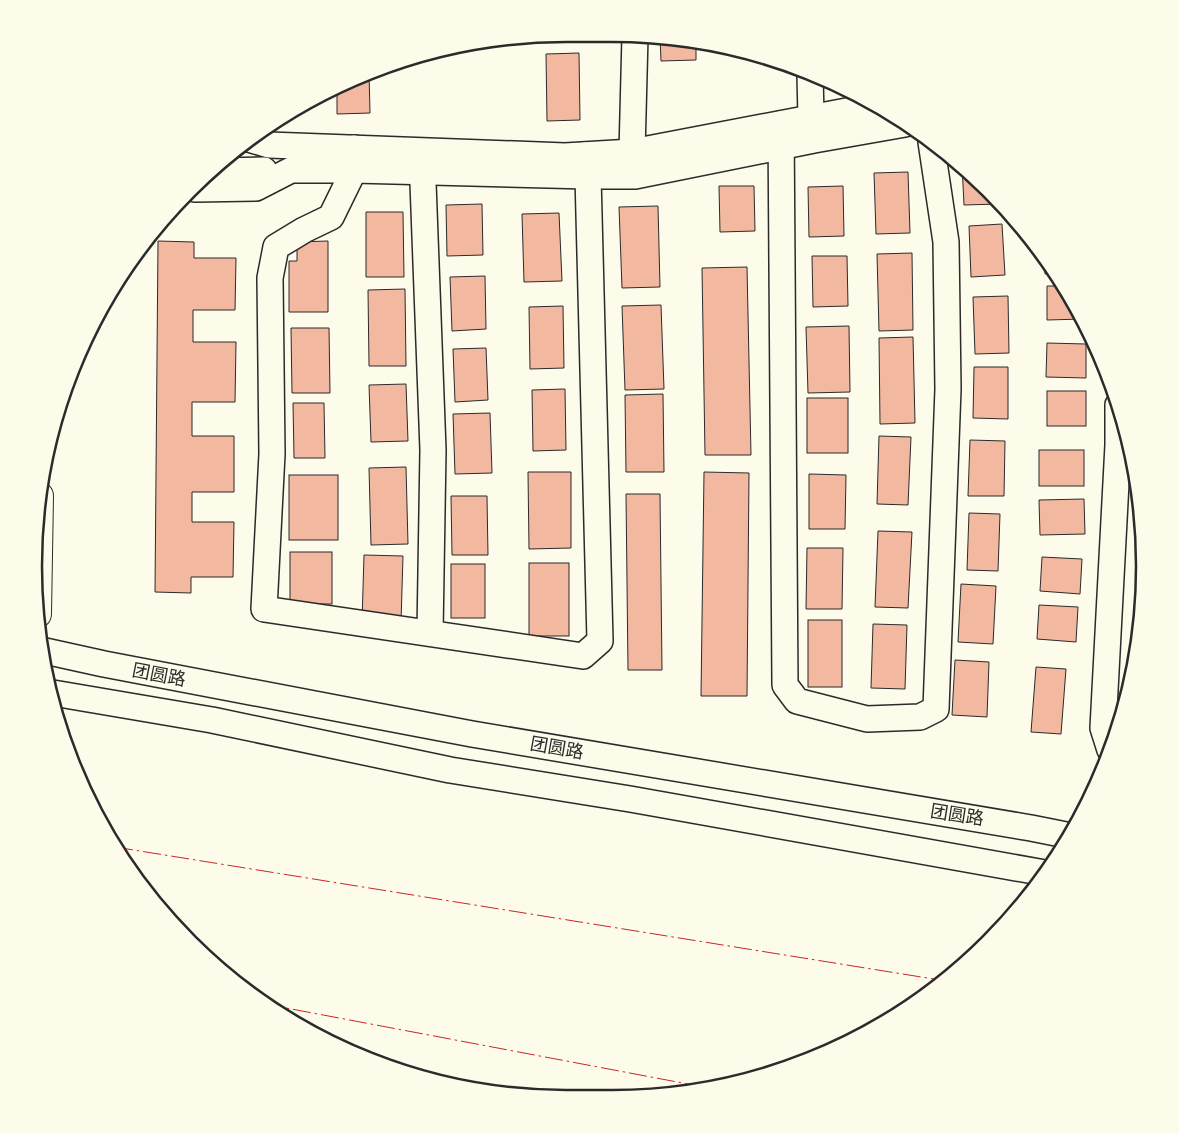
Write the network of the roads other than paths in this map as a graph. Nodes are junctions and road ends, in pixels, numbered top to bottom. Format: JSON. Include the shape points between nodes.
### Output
{"nodes":[{"id":1,"x":635,"y":43,"type":"edge"},
{"id":2,"x":810,"y":81,"type":"edge"},
{"id":3,"x":867,"y":109,"type":"edge"},
{"id":4,"x":894,"y":125,"type":"edge"},
{"id":5,"x":812,"y":129,"type":"junction"},
{"id":6,"x":781,"y":135,"type":"junction"},
{"id":7,"x":260,"y":142,"type":"edge"},
{"id":8,"x":933,"y":152,"type":"edge"},
{"id":9,"x":354,"y":159,"type":"junction"},
{"id":10,"x":423,"y":161,"type":"junction"},
{"id":11,"x":634,"y":164,"type":"junction"},
{"id":12,"x":586,"y":166,"type":"junction"},
{"id":13,"x":291,"y":170,"type":"junction"},
{"id":14,"x":224,"y":171,"type":"edge"},
{"id":15,"x":204,"y":189,"type":"edge"},
{"id":16,"x":1118,"y":428,"type":"edge"},
{"id":17,"x":430,"y":633,"type":"junction"},
{"id":18,"x":50,"y":652,"type":"edge"},
{"id":19,"x":58,"y":694,"type":"edge"},
{"id":20,"x":1107,"y":740,"type":"edge"},
{"id":21,"x":1062,"y":834,"type":"edge"},
{"id":22,"x":1038,"y":872,"type":"edge"}],
"edges":[{"from":1,"to":11,"type":"street"},
{"from":2,"to":5,"type":"street"},
{"from":3,"to":5,"type":"street"},
{"from":4,"to":5,"type":"street"},
{"from":5,"to":6,"type":"street"},
{"from":6,"to":8,"type":"street","via":[[785,685],[797,701],[867,719],[920,718],[936,709],[948,389],[946,242]]},
{"from":6,"to":11,"type":"street"},
{"from":7,"to":9,"type":"street"},
{"from":9,"to":10,"type":"street"},
{"from":9,"to":13,"type":"street"},
{"from":9,"to":17,"type":"street","via":[[331,217],[276,247],[270,278],[272,454],[264,609]]},
{"from":10,"to":12,"type":"street"},
{"from":10,"to":17,"type":"street","via":[[433,450]]},
{"from":11,"to":12,"type":"street"},
{"from":12,"to":17,"type":"street","via":[[600,641],[584,656]]},
{"from":13,"to":14,"type":"street"},
{"from":13,"to":15,"type":"street","via":[[256,188]]},
{"from":16,"to":20,"type":"street","via":[[1104,728]]},
{"from":18,"to":21,"type":"street","name":"团圆路","via":[[462,732]]},
{"from":19,"to":22,"type":"street","name":"团圆路","via":[[212,720],[450,770]]}]}
